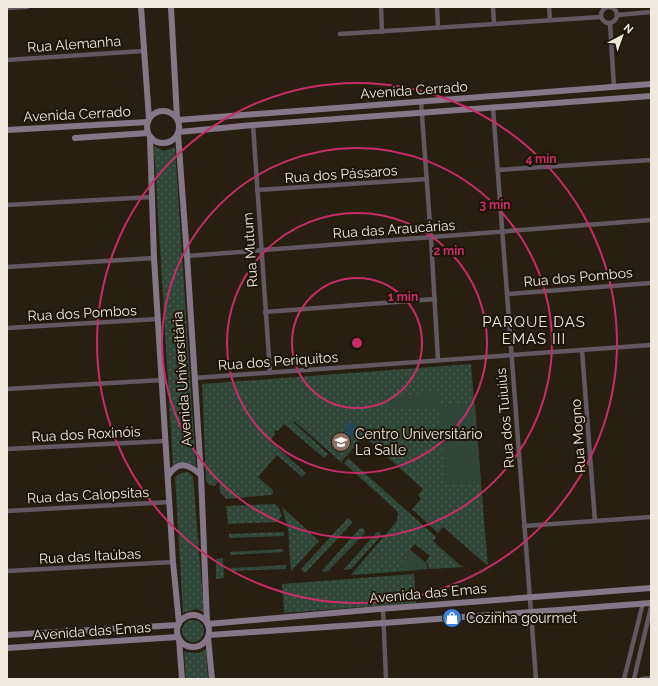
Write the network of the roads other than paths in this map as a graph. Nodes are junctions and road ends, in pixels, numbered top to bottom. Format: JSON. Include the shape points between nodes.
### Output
{"nodes":[{"id":1,"x":21,"y":7,"type":"edge"},
{"id":2,"x":27,"y":7,"type":"edge"},
{"id":3,"x":141,"y":7,"type":"edge"},
{"id":4,"x":171,"y":7,"type":"edge"},
{"id":5,"x":381,"y":7,"type":"edge"},
{"id":6,"x":437,"y":7,"type":"edge"},
{"id":7,"x":493,"y":7,"type":"edge"},
{"id":8,"x":549,"y":7,"type":"edge"},
{"id":9,"x":608,"y":7,"type":"edge"},
{"id":10,"x":7,"y":8,"type":"edge"},
{"id":11,"x":651,"y":12,"type":"edge"},
{"id":12,"x":617,"y":15,"type":"junction"},
{"id":13,"x":601,"y":17,"type":"junction"},
{"id":14,"x":550,"y":20,"type":"junction"},
{"id":15,"x":494,"y":24,"type":"junction"},
{"id":16,"x":610,"y":24,"type":"junction"},
{"id":17,"x":438,"y":28,"type":"junction"},
{"id":18,"x":382,"y":32,"type":"junction"},
{"id":19,"x":340,"y":34,"type":"dead end"},
{"id":20,"x":143,"y":51,"type":"junction"},
{"id":21,"x":7,"y":60,"type":"edge"},
{"id":22,"x":651,"y":84,"type":"edge"},
{"id":23,"x":614,"y":87,"type":"junction"},
{"id":24,"x":651,"y":96,"type":"edge"},
{"id":25,"x":421,"y":102,"type":"junction"},
{"id":26,"x":493,"y":108,"type":"junction"},
{"id":27,"x":422,"y":113,"type":"junction"},
{"id":28,"x":177,"y":119,"type":"junction"},
{"id":29,"x":148,"y":121,"type":"junction"},
{"id":30,"x":253,"y":125,"type":"junction"},
{"id":31,"x":7,"y":130,"type":"edge"},
{"id":32,"x":179,"y":133,"type":"junction"},
{"id":33,"x":149,"y":135,"type":"junction"},
{"id":34,"x":75,"y":138,"type":"dead end"},
{"id":35,"x":651,"y":160,"type":"edge"},
{"id":36,"x":498,"y":170,"type":"junction"},
{"id":37,"x":427,"y":179,"type":"junction"},
{"id":38,"x":257,"y":190,"type":"junction"},
{"id":39,"x":152,"y":198,"type":"junction"},
{"id":40,"x":7,"y":205,"type":"edge"},
{"id":41,"x":651,"y":220,"type":"edge"},
{"id":42,"x":502,"y":232,"type":"junction"},
{"id":43,"x":431,"y":238,"type":"junction"},
{"id":44,"x":261,"y":249,"type":"junction"},
{"id":45,"x":187,"y":256,"type":"junction"},
{"id":46,"x":154,"y":258,"type":"junction"},
{"id":47,"x":7,"y":267,"type":"edge"},
{"id":48,"x":651,"y":282,"type":"edge"},
{"id":49,"x":507,"y":294,"type":"junction"},
{"id":50,"x":434,"y":299,"type":"junction"},
{"id":51,"x":265,"y":312,"type":"junction"},
{"id":52,"x":158,"y":319,"type":"junction"},
{"id":53,"x":7,"y":328,"type":"edge"},
{"id":54,"x":651,"y":345,"type":"edge"},
{"id":55,"x":582,"y":350,"type":"junction"},
{"id":56,"x":511,"y":356,"type":"junction"},
{"id":57,"x":438,"y":360,"type":"junction"},
{"id":58,"x":270,"y":372,"type":"junction"},
{"id":59,"x":194,"y":378,"type":"junction"},
{"id":60,"x":162,"y":380,"type":"junction"},
{"id":61,"x":7,"y":389,"type":"edge"},
{"id":62,"x":166,"y":441,"type":"junction"},
{"id":63,"x":7,"y":449,"type":"edge"},
{"id":64,"x":201,"y":475,"type":"junction"},
{"id":65,"x":168,"y":476,"type":"junction"},
{"id":66,"x":170,"y":502,"type":"junction"},
{"id":67,"x":7,"y":511,"type":"edge"},
{"id":68,"x":651,"y":517,"type":"edge"},
{"id":69,"x":595,"y":521,"type":"junction"},
{"id":70,"x":524,"y":526,"type":"junction"},
{"id":71,"x":174,"y":562,"type":"junction"},
{"id":72,"x":7,"y":571,"type":"edge"},
{"id":73,"x":651,"y":588,"type":"edge"},
{"id":74,"x":530,"y":597,"type":"junction"},
{"id":75,"x":651,"y":603,"type":"edge"},
{"id":76,"x":643,"y":604,"type":"junction"},
{"id":77,"x":651,"y":607,"type":"edge"},
{"id":78,"x":383,"y":609,"type":"junction"},
{"id":79,"x":531,"y":612,"type":"junction"},
{"id":80,"x":208,"y":623,"type":"junction"},
{"id":81,"x":178,"y":624,"type":"junction"},
{"id":82,"x":384,"y":624,"type":"junction"},
{"id":83,"x":7,"y":634,"type":"edge"},
{"id":84,"x":209,"y":636,"type":"junction"},
{"id":85,"x":179,"y":638,"type":"junction"},
{"id":86,"x":7,"y":648,"type":"edge"},
{"id":87,"x":651,"y":678,"type":"edge"},
{"id":88,"x":182,"y":679,"type":"edge"},
{"id":89,"x":212,"y":679,"type":"edge"},
{"id":90,"x":386,"y":679,"type":"edge"},
{"id":91,"x":536,"y":679,"type":"edge"},
{"id":92,"x":624,"y":679,"type":"edge"},
{"id":93,"x":634,"y":679,"type":"edge"},
{"id":94,"x":642,"y":679,"type":"edge"}],
"edges":[{"from":1,"to":2,"type":"street"},
{"from":1,"to":10,"type":"street"},
{"from":3,"to":20,"type":"street"},
{"from":4,"to":28,"type":"street"},
{"from":5,"to":18,"type":"street"},
{"from":6,"to":17,"type":"street"},
{"from":7,"to":15,"type":"street"},
{"from":8,"to":14,"type":"street"},
{"from":9,"to":12,"type":"street","via":[[614,9]]},
{"from":9,"to":13,"type":"street","via":[[603,10]]},
{"from":11,"to":12,"type":"street"},
{"from":12,"to":16,"type":"street","via":[[615,21]]},
{"from":13,"to":14,"type":"street"},
{"from":13,"to":16,"type":"street","via":[[604,22]]},
{"from":14,"to":15,"type":"street"},
{"from":15,"to":17,"type":"street"},
{"from":16,"to":23,"type":"street"},
{"from":17,"to":18,"type":"street"},
{"from":18,"to":19,"type":"street"},
{"from":20,"to":21,"type":"street","name":"Rua Alemanha"},
{"from":20,"to":29,"type":"street"},
{"from":22,"to":23,"type":"street","name":"Avenida Cerrado"},
{"from":23,"to":25,"type":"street","name":"Avenida Cerrado"},
{"from":24,"to":26,"type":"street","name":"Avenida Cerrado"},
{"from":25,"to":27,"type":"street"},
{"from":25,"to":28,"type":"street","name":"Avenida Cerrado"},
{"from":26,"to":27,"type":"street","name":"Avenida Cerrado"},
{"from":26,"to":36,"type":"street","name":"Rua dos Tuiuiús"},
{"from":27,"to":30,"type":"street","name":"Avenida Cerrado"},
{"from":27,"to":37,"type":"street"},
{"from":28,"to":29,"type":"street","via":[[172,114],[162,111],[157,112]]},
{"from":28,"to":32,"type":"street"},
{"from":29,"to":31,"type":"street","name":"Avenida Cerrado"},
{"from":29,"to":33,"type":"street"},
{"from":30,"to":32,"type":"street","name":"Avenida Cerrado"},
{"from":30,"to":38,"type":"street","name":"Rua Mutum"},
{"from":32,"to":33,"type":"street","via":[[173,140],[163,144]]},
{"from":32,"to":45,"type":"street","name":"Avenida Universitária"},
{"from":33,"to":34,"type":"street","name":"Avenida Cerrado"},
{"from":33,"to":39,"type":"street","name":"Avenida Universitária"},
{"from":35,"to":36,"type":"street"},
{"from":36,"to":42,"type":"street","name":"Rua dos Tuiuiús"},
{"from":37,"to":38,"type":"street","name":"Rua dos Pássaros"},
{"from":37,"to":43,"type":"street"},
{"from":38,"to":44,"type":"street","name":"Rua Mutum"},
{"from":39,"to":40,"type":"street"},
{"from":39,"to":46,"type":"street","name":"Avenida Universitária"},
{"from":41,"to":42,"type":"street","name":"Rua das Araucárias"},
{"from":42,"to":43,"type":"street","name":"Rua das Araucárias"},
{"from":42,"to":49,"type":"street","name":"Rua dos Tuiuiús"},
{"from":43,"to":44,"type":"street","name":"Rua das Araucárias"},
{"from":43,"to":50,"type":"street"},
{"from":44,"to":45,"type":"street","name":"Rua das Araucárias"},
{"from":44,"to":51,"type":"street","name":"Rua Mutum"},
{"from":45,"to":59,"type":"street","name":"Avenida Universitária"},
{"from":46,"to":47,"type":"street"},
{"from":46,"to":52,"type":"street","name":"Avenida Universitária"},
{"from":48,"to":49,"type":"street","name":"Rua dos Pombos"},
{"from":49,"to":56,"type":"street","name":"Rua dos Tuiuiús"},
{"from":50,"to":51,"type":"street"},
{"from":50,"to":57,"type":"street"},
{"from":51,"to":58,"type":"street","name":"Rua Mutum"},
{"from":52,"to":53,"type":"street","name":"Rua dos Pombos"},
{"from":52,"to":60,"type":"street","name":"Avenida Universitária"},
{"from":54,"to":55,"type":"street","name":"Rua dos Periquitos"},
{"from":55,"to":56,"type":"street","name":"Rua dos Periquitos"},
{"from":55,"to":69,"type":"street","name":"Rua Mogno"},
{"from":56,"to":57,"type":"street","name":"Rua dos Periquitos"},
{"from":56,"to":70,"type":"street","name":"Rua dos Tuiuiús"},
{"from":57,"to":58,"type":"street","name":"Rua dos Periquitos"},
{"from":58,"to":59,"type":"street","name":"Rua dos Periquitos"},
{"from":59,"to":64,"type":"street","name":"Avenida Universitária"},
{"from":60,"to":61,"type":"street"},
{"from":60,"to":62,"type":"street","name":"Avenida Universitária"},
{"from":62,"to":63,"type":"street","name":"Rua dos Roxinóis"},
{"from":62,"to":65,"type":"street","name":"Avenida Universitária"},
{"from":64,"to":65,"type":"street","via":[[191,467],[182,465],[172,470]]},
{"from":64,"to":80,"type":"street","name":"Avenida Universitária"},
{"from":65,"to":66,"type":"street","name":"Avenida Universitária"},
{"from":66,"to":67,"type":"street","name":"Rua das Calopsitas"},
{"from":66,"to":71,"type":"street","name":"Avenida Universitária"},
{"from":68,"to":69,"type":"street"},
{"from":69,"to":70,"type":"street"},
{"from":70,"to":74,"type":"street","name":"Rua dos Tuiuiús"},
{"from":71,"to":72,"type":"street","name":"Rua das Itaúbas"},
{"from":71,"to":81,"type":"street","name":"Avenida Universitária"},
{"from":73,"to":74,"type":"street","name":"Avenida das Emas"},
{"from":74,"to":78,"type":"street","name":"Avenida das Emas"},
{"from":74,"to":79,"type":"street","name":"Rua dos Tuiuiús"},
{"from":75,"to":76,"type":"street","name":"Avenida das Emas"},
{"from":76,"to":79,"type":"street","name":"Avenida das Emas"},
{"from":76,"to":92,"type":"street"},
{"from":77,"to":93,"type":"street"},
{"from":78,"to":80,"type":"street","name":"Avenida das Emas"},
{"from":78,"to":82,"type":"street"},
{"from":79,"to":82,"type":"street","name":"Avenida das Emas"},
{"from":79,"to":91,"type":"street","name":"Rua dos Tuiuiús"},
{"from":80,"to":81,"type":"street","via":[[202,617],[192,614],[187,615]]},
{"from":80,"to":84,"type":"street"},
{"from":81,"to":83,"type":"street","name":"Avenida das Emas"},
{"from":81,"to":85,"type":"street"},
{"from":82,"to":84,"type":"street","name":"Avenida das Emas"},
{"from":82,"to":90,"type":"street"},
{"from":84,"to":85,"type":"street","via":[[203,644],[193,647],[183,644]]},
{"from":84,"to":89,"type":"street"},
{"from":85,"to":86,"type":"street","name":"Avenida das Emas"},
{"from":85,"to":88,"type":"street"},
{"from":87,"to":94,"type":"street"}]}
